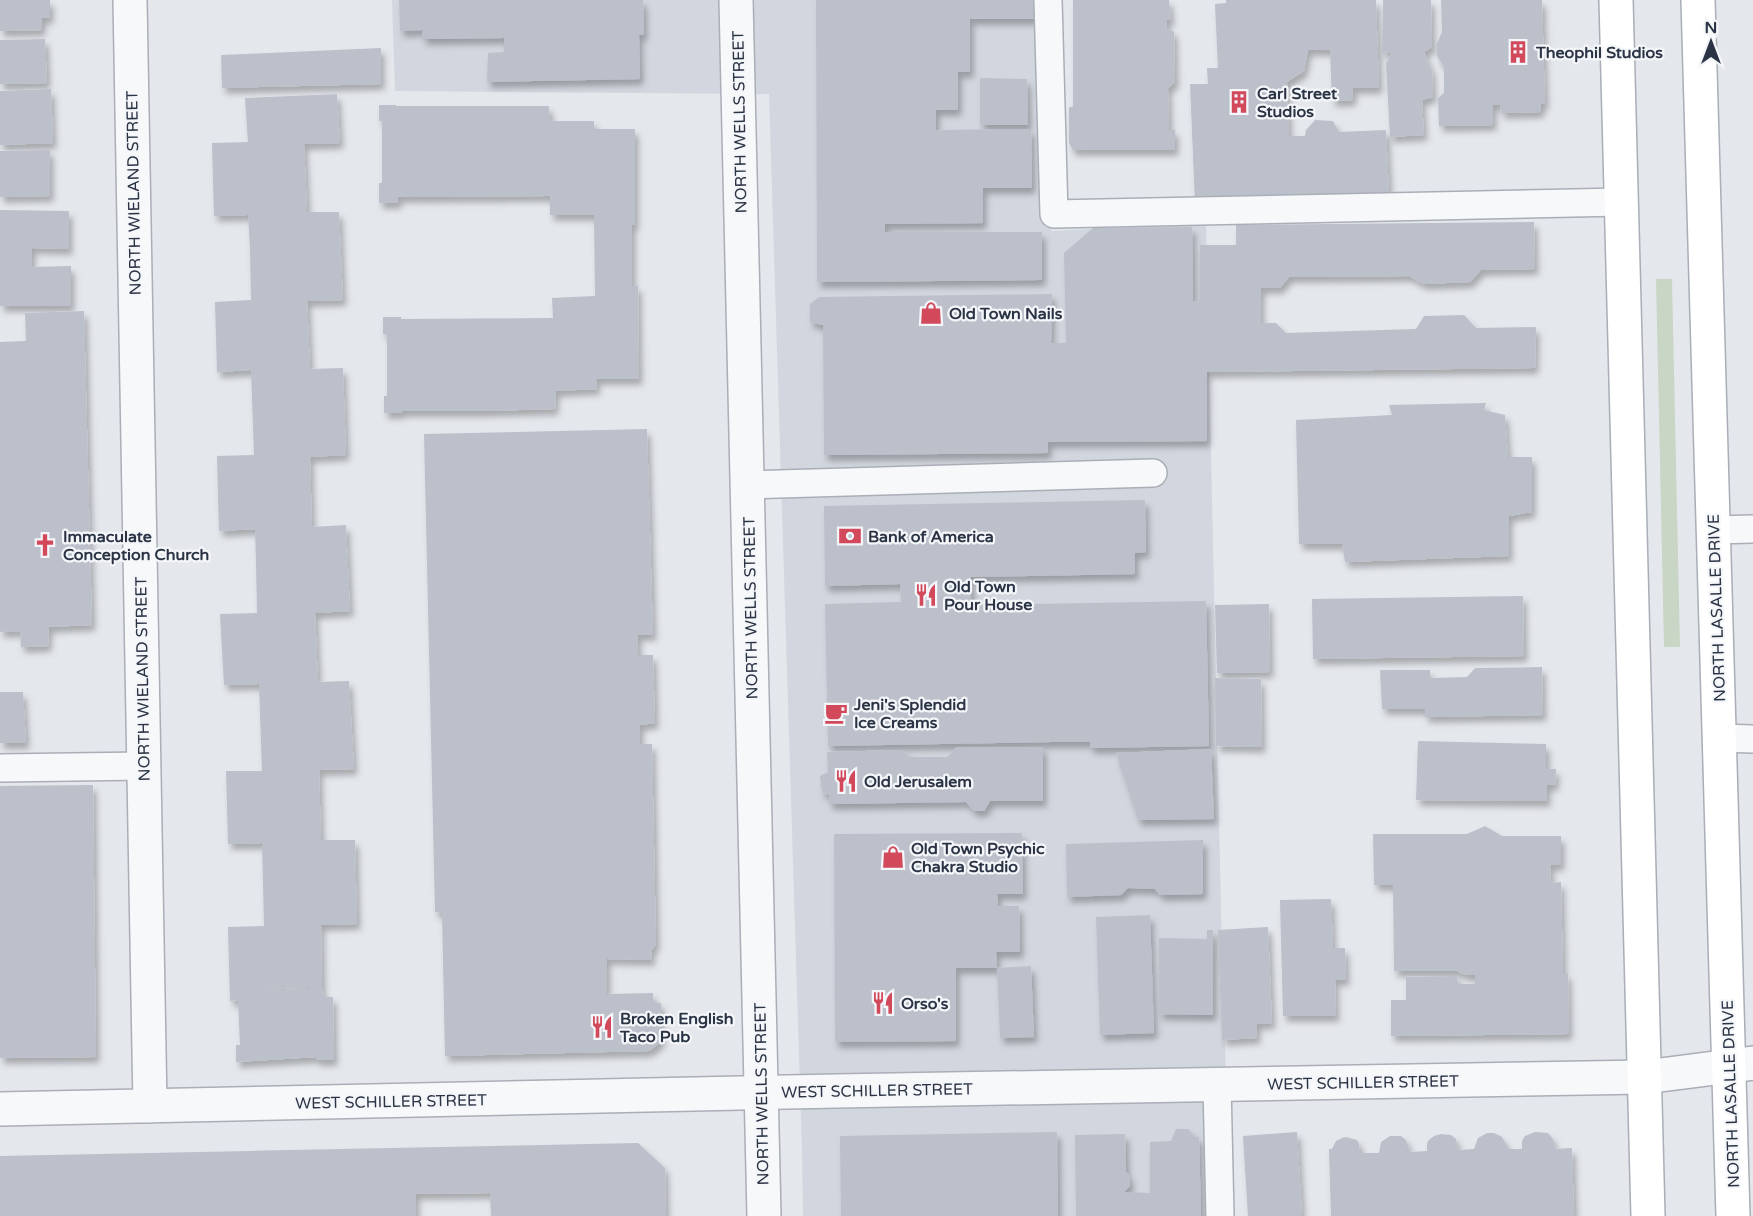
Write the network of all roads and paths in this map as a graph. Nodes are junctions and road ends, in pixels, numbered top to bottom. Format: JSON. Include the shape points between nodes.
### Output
{"nodes":[{"id":1,"x":130,"y":0,"type":"edge"},
{"id":2,"x":736,"y":0,"type":"edge"},
{"id":3,"x":1048,"y":0,"type":"edge"},
{"id":4,"x":1616,"y":0,"type":"edge"},
{"id":5,"x":1698,"y":0,"type":"edge"},
{"id":6,"x":1621,"y":202,"type":"junction"},
{"id":7,"x":1153,"y":473,"type":"dead end"},
{"id":8,"x":747,"y":485,"type":"junction"},
{"id":9,"x":1753,"y":529,"type":"edge"},
{"id":10,"x":1714,"y":530,"type":"junction"},
{"id":11,"x":1720,"y":738,"type":"junction"},
{"id":12,"x":1753,"y":739,"type":"edge"},
{"id":13,"x":144,"y":766,"type":"junction"},
{"id":14,"x":0,"y":768,"type":"edge"},
{"id":15,"x":1741,"y":1064,"type":"edge"},
{"id":16,"x":1645,"y":1077,"type":"junction"},
{"id":17,"x":1217,"y":1084,"type":"junction"},
{"id":18,"x":760,"y":1092,"type":"junction"},
{"id":19,"x":150,"y":1106,"type":"junction"},
{"id":20,"x":0,"y":1109,"type":"edge"},
{"id":21,"x":764,"y":1216,"type":"edge"},
{"id":22,"x":1220,"y":1216,"type":"edge"},
{"id":23,"x":1648,"y":1216,"type":"edge"},
{"id":24,"x":1734,"y":1216,"type":"edge"}],
"edges":[{"from":1,"to":13,"type":"street","name":"NORTH WIELAND STREET"},
{"from":2,"to":8,"type":"street","name":"NORTH WELLS STREET"},
{"from":3,"to":6,"type":"lane","via":[[1053,214]]},
{"from":4,"to":6,"type":"main road"},
{"from":5,"to":10,"type":"main road","name":"NORTH LASALLE DRIVE"},
{"from":6,"to":16,"type":"main road"},
{"from":7,"to":8,"type":"lane"},
{"from":8,"to":18,"type":"street","name":"NORTH WELLS STREET"},
{"from":9,"to":10,"type":"lane"},
{"from":10,"to":11,"type":"main road","name":"NORTH LASALLE DRIVE"},
{"from":11,"to":12,"type":"lane"},
{"from":11,"to":15,"type":"main road","name":"NORTH LASALLE DRIVE"},
{"from":13,"to":14,"type":"lane"},
{"from":13,"to":19,"type":"street","name":"NORTH WIELAND STREET"},
{"from":15,"to":16,"type":"street","name":"WEST SCHILLER STREET"},
{"from":15,"to":24,"type":"main road","name":"NORTH LASALLE DRIVE"},
{"from":16,"to":17,"type":"street","name":"WEST SCHILLER STREET"},
{"from":16,"to":23,"type":"main road"},
{"from":17,"to":18,"type":"street","name":"WEST SCHILLER STREET"},
{"from":17,"to":22,"type":"lane"},
{"from":18,"to":19,"type":"street","name":"WEST SCHILLER STREET"},
{"from":18,"to":21,"type":"street","name":"NORTH WELLS STREET"},
{"from":19,"to":20,"type":"street","name":"WEST SCHILLER STREET"}]}
